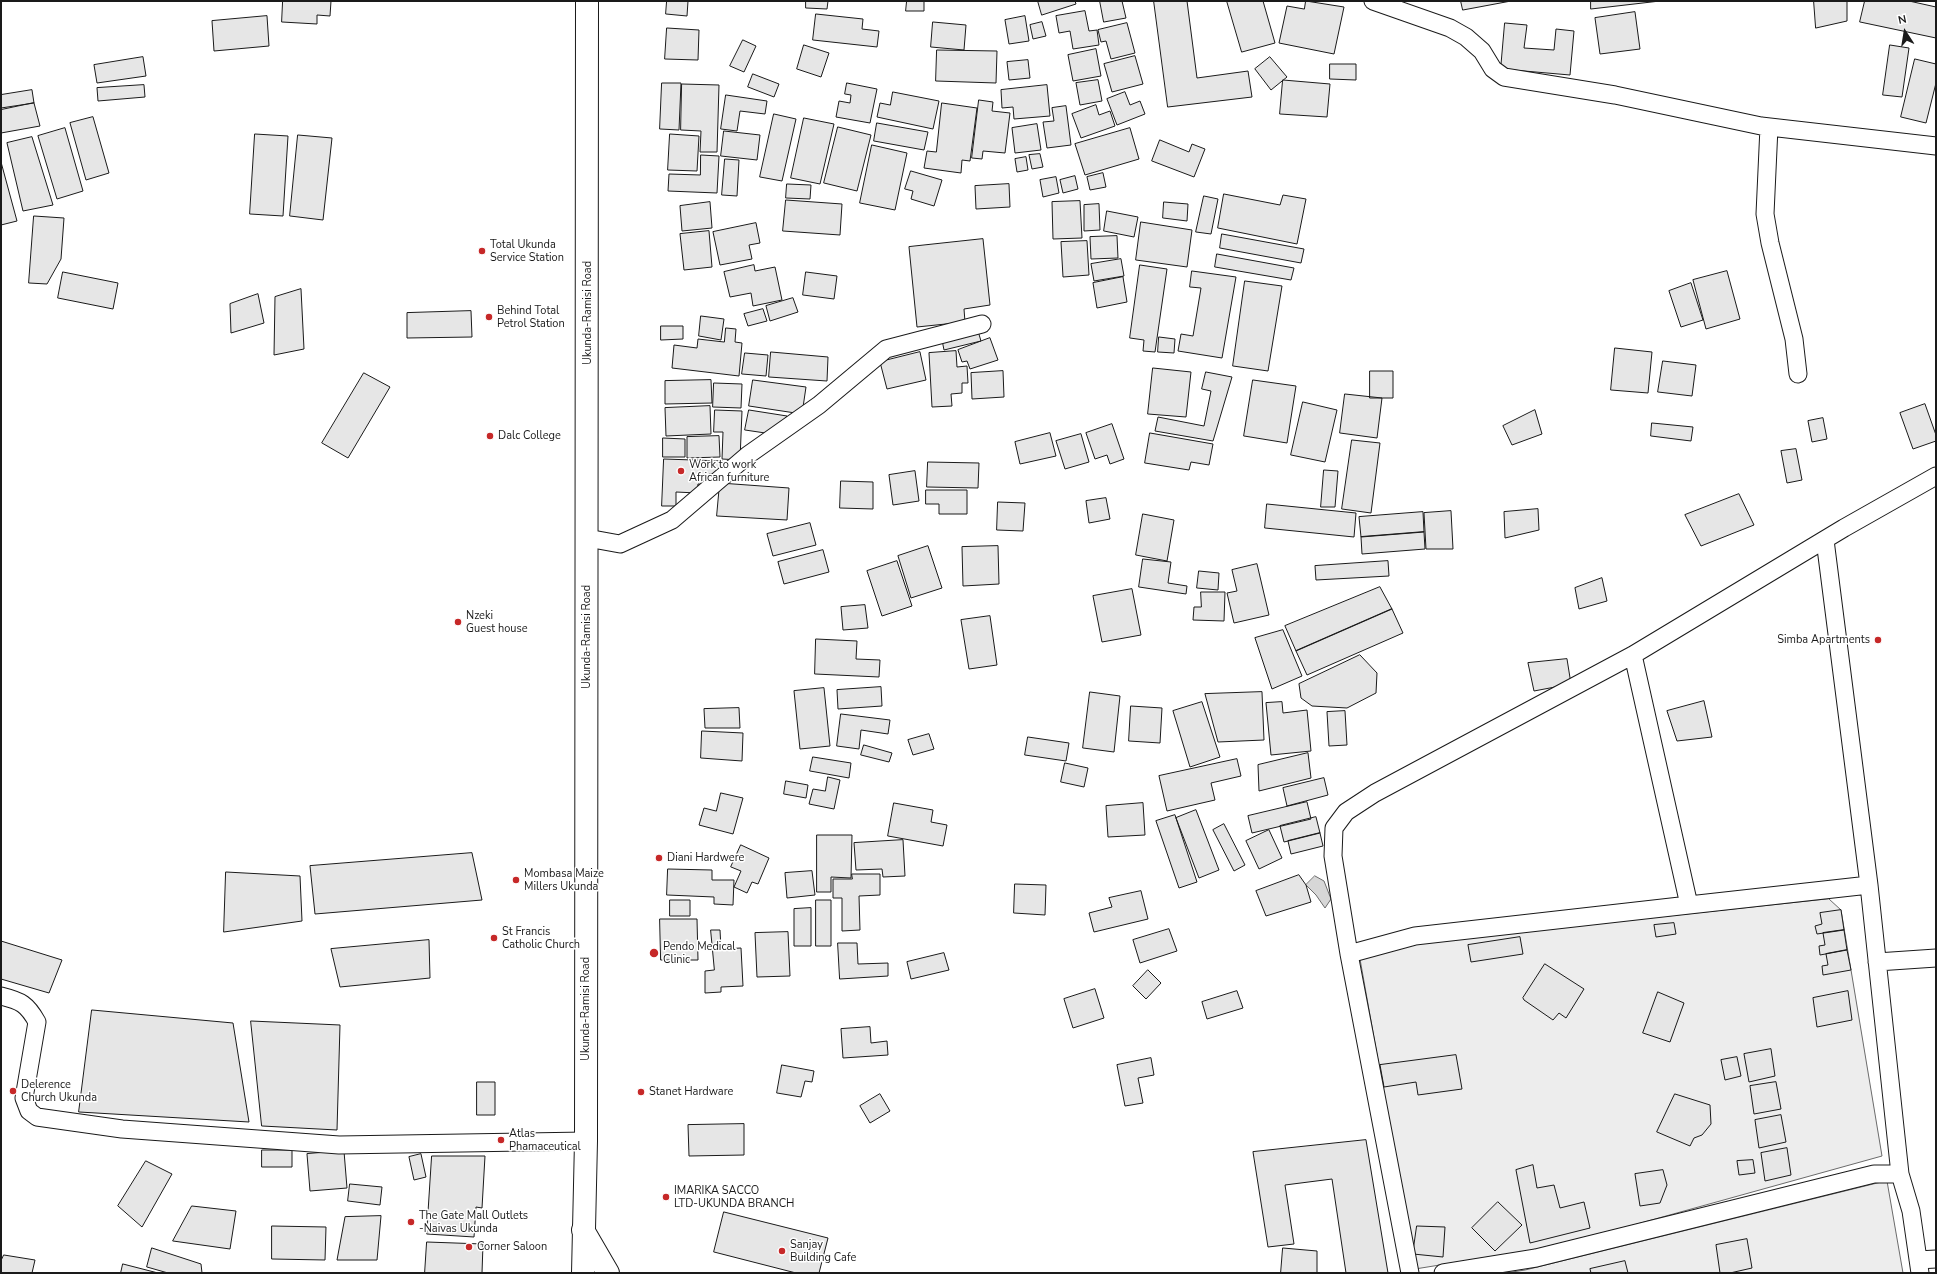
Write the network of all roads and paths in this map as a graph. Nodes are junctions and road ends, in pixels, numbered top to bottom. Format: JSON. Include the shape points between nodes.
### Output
{"nodes":[{"id":1,"x":587,"y":1,"type":"edge"},
{"id":2,"x":1373,"y":1,"type":"edge"},
{"id":3,"x":1769,"y":126,"type":"junction"},
{"id":4,"x":1936,"y":146,"type":"edge"},
{"id":5,"x":982,"y":324,"type":"dead end"},
{"id":6,"x":1798,"y":374,"type":"dead end"},
{"id":7,"x":1936,"y":476,"type":"edge"},
{"id":8,"x":587,"y":538,"type":"junction"},
{"id":9,"x":1825,"y":540,"type":"junction"},
{"id":10,"x":1633,"y":655,"type":"junction"},
{"id":11,"x":1869,"y":885,"type":"junction"},
{"id":12,"x":1689,"y":905,"type":"junction"},
{"id":13,"x":1349,"y":954,"type":"junction"},
{"id":14,"x":1936,"y":958,"type":"edge"},
{"id":15,"x":1877,"y":962,"type":"junction"},
{"id":16,"x":1,"y":996,"type":"edge"},
{"id":17,"x":586,"y":1141,"type":"junction"},
{"id":18,"x":1900,"y":1174,"type":"junction"},
{"id":19,"x":583,"y":1230,"type":"junction"},
{"id":20,"x":1936,"y":1259,"type":"edge"},
{"id":21,"x":1919,"y":1266,"type":"edge"},
{"id":22,"x":583,"y":1273,"type":"edge"},
{"id":23,"x":608,"y":1273,"type":"edge"},
{"id":24,"x":1410,"y":1273,"type":"edge"},
{"id":25,"x":1443,"y":1273,"type":"edge"}],
"edges":[{"from":1,"to":8,"type":"main road","name":"Ukunda-Ramisi Road"},
{"from":2,"to":3,"type":"street","via":[[1450,28],[1466,37],[1482,51],[1493,69],[1504,76]]},
{"from":3,"to":4,"type":"street"},
{"from":3,"to":6,"type":"street","via":[[1765,214],[1794,339]]},
{"from":5,"to":8,"type":"street","via":[[886,349],[819,405],[748,455],[672,520],[620,544]]},
{"from":7,"to":9,"type":"street"},
{"from":8,"to":17,"type":"main road","name":"Ukunda-Ramisi Road"},
{"from":9,"to":10,"type":"street"},
{"from":9,"to":11,"type":"street"},
{"from":10,"to":12,"type":"street"},
{"from":10,"to":13,"type":"street","via":[[1375,793],[1346,812],[1334,828],[1332,844]]},
{"from":11,"to":12,"type":"street"},
{"from":11,"to":15,"type":"street"},
{"from":12,"to":13,"type":"street","via":[[1415,936]]},
{"from":13,"to":24,"type":"street"},
{"from":14,"to":15,"type":"street"},
{"from":15,"to":18,"type":"street"},
{"from":16,"to":17,"type":"street","via":[[17,1000],[27,1006],[37,1022],[24,1098],[29,1111],[37,1117],[122,1129],[339,1145]]},
{"from":17,"to":19,"type":"main road","name":"Ukunda-Ramisi Road"},
{"from":18,"to":21,"type":"street","via":[[1912,1211]]},
{"from":18,"to":25,"type":"street","via":[[1874,1174],[1536,1258]]},
{"from":19,"to":22,"type":"main road","name":"Ukunda-Ramisi Road"},
{"from":19,"to":23,"type":"main road"},
{"from":20,"to":21,"type":"street"}]}
